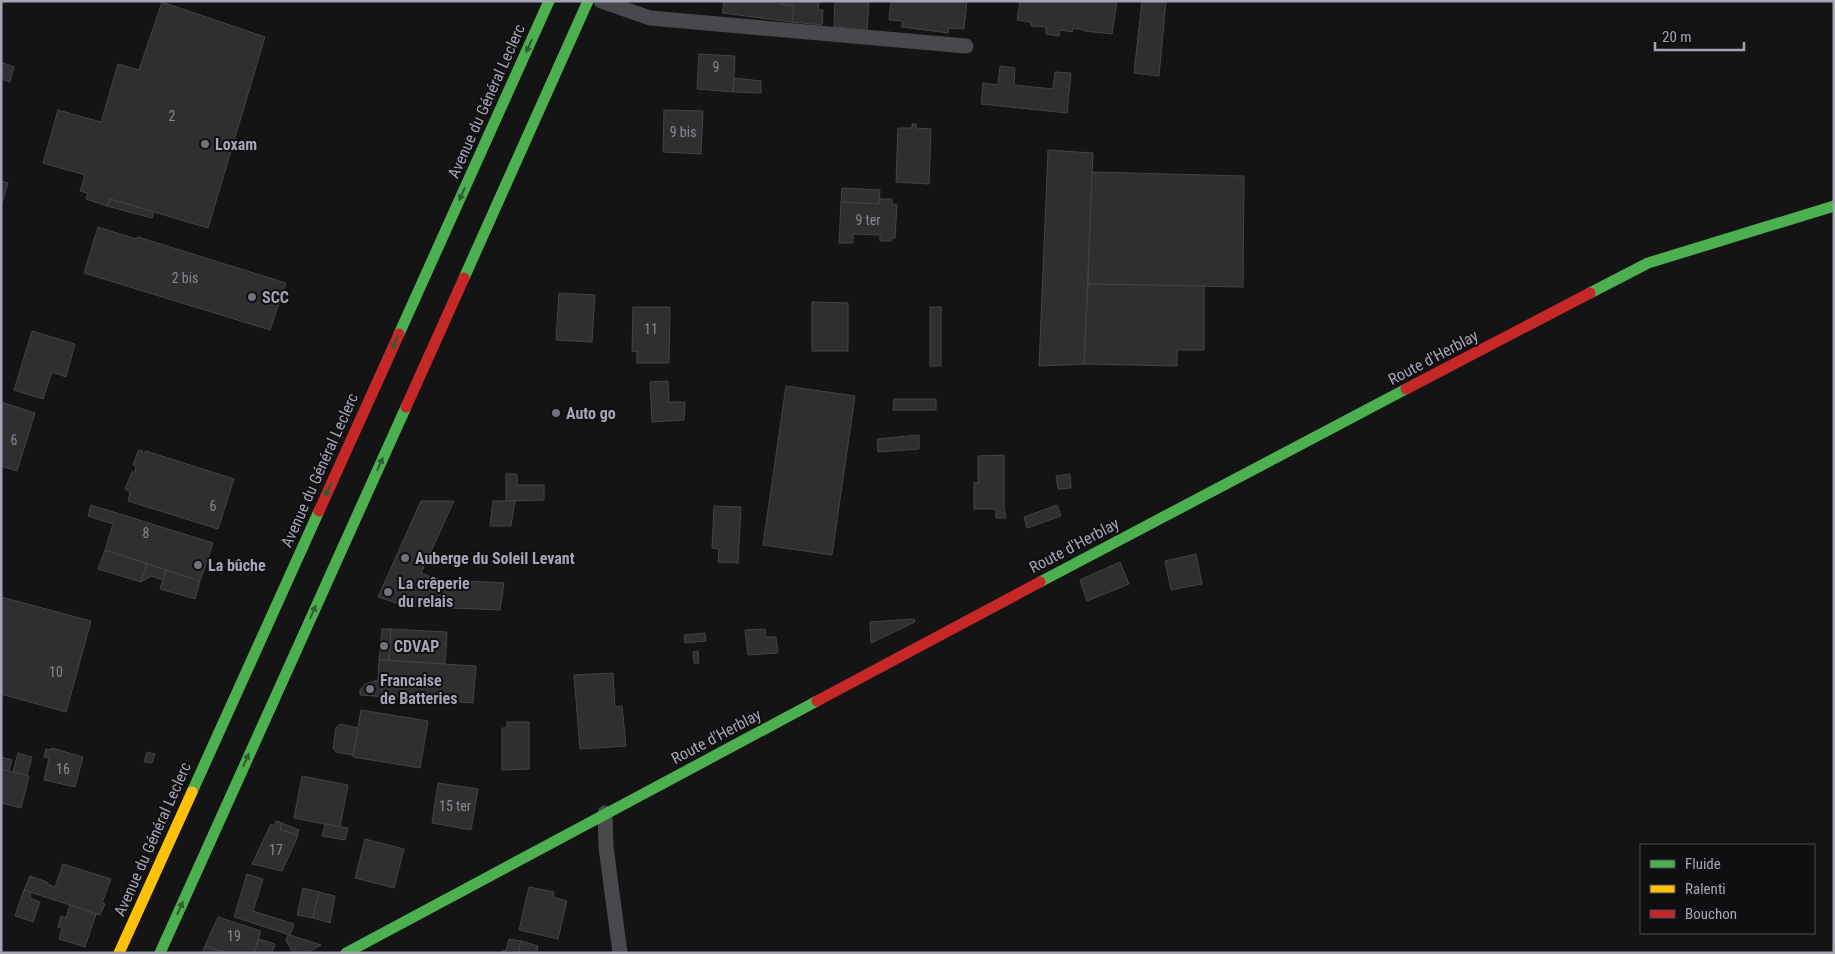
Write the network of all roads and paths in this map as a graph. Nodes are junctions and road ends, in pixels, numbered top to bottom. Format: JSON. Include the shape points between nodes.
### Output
{"nodes":[{"id":1,"x":549,"y":1,"type":"edge"},
{"id":2,"x":588,"y":1,"type":"edge"},
{"id":3,"x":600,"y":1,"type":"edge"},
{"id":4,"x":966,"y":46,"type":"dead end"},
{"id":5,"x":1834,"y":206,"type":"edge"},
{"id":6,"x":605,"y":813,"type":"junction"},
{"id":7,"x":119,"y":953,"type":"edge"},
{"id":8,"x":160,"y":953,"type":"edge"},
{"id":9,"x":346,"y":953,"type":"edge"},
{"id":10,"x":620,"y":953,"type":"edge"}],
"edges":[{"from":1,"to":7,"type":"main road","name":"Avenue du Général Leclerc","one_way":true},
{"from":8,"to":2,"type":"main road","one_way":true},
{"from":3,"to":4,"type":"lane","via":[[650,18]]},
{"from":5,"to":6,"type":"main road","name":"Route d'Herblay","via":[[1648,263],[1210,491]]},
{"from":6,"to":9,"type":"main road","name":"Route d'Herblay"},
{"from":6,"to":10,"type":"lane","via":[[606,847]]}]}
